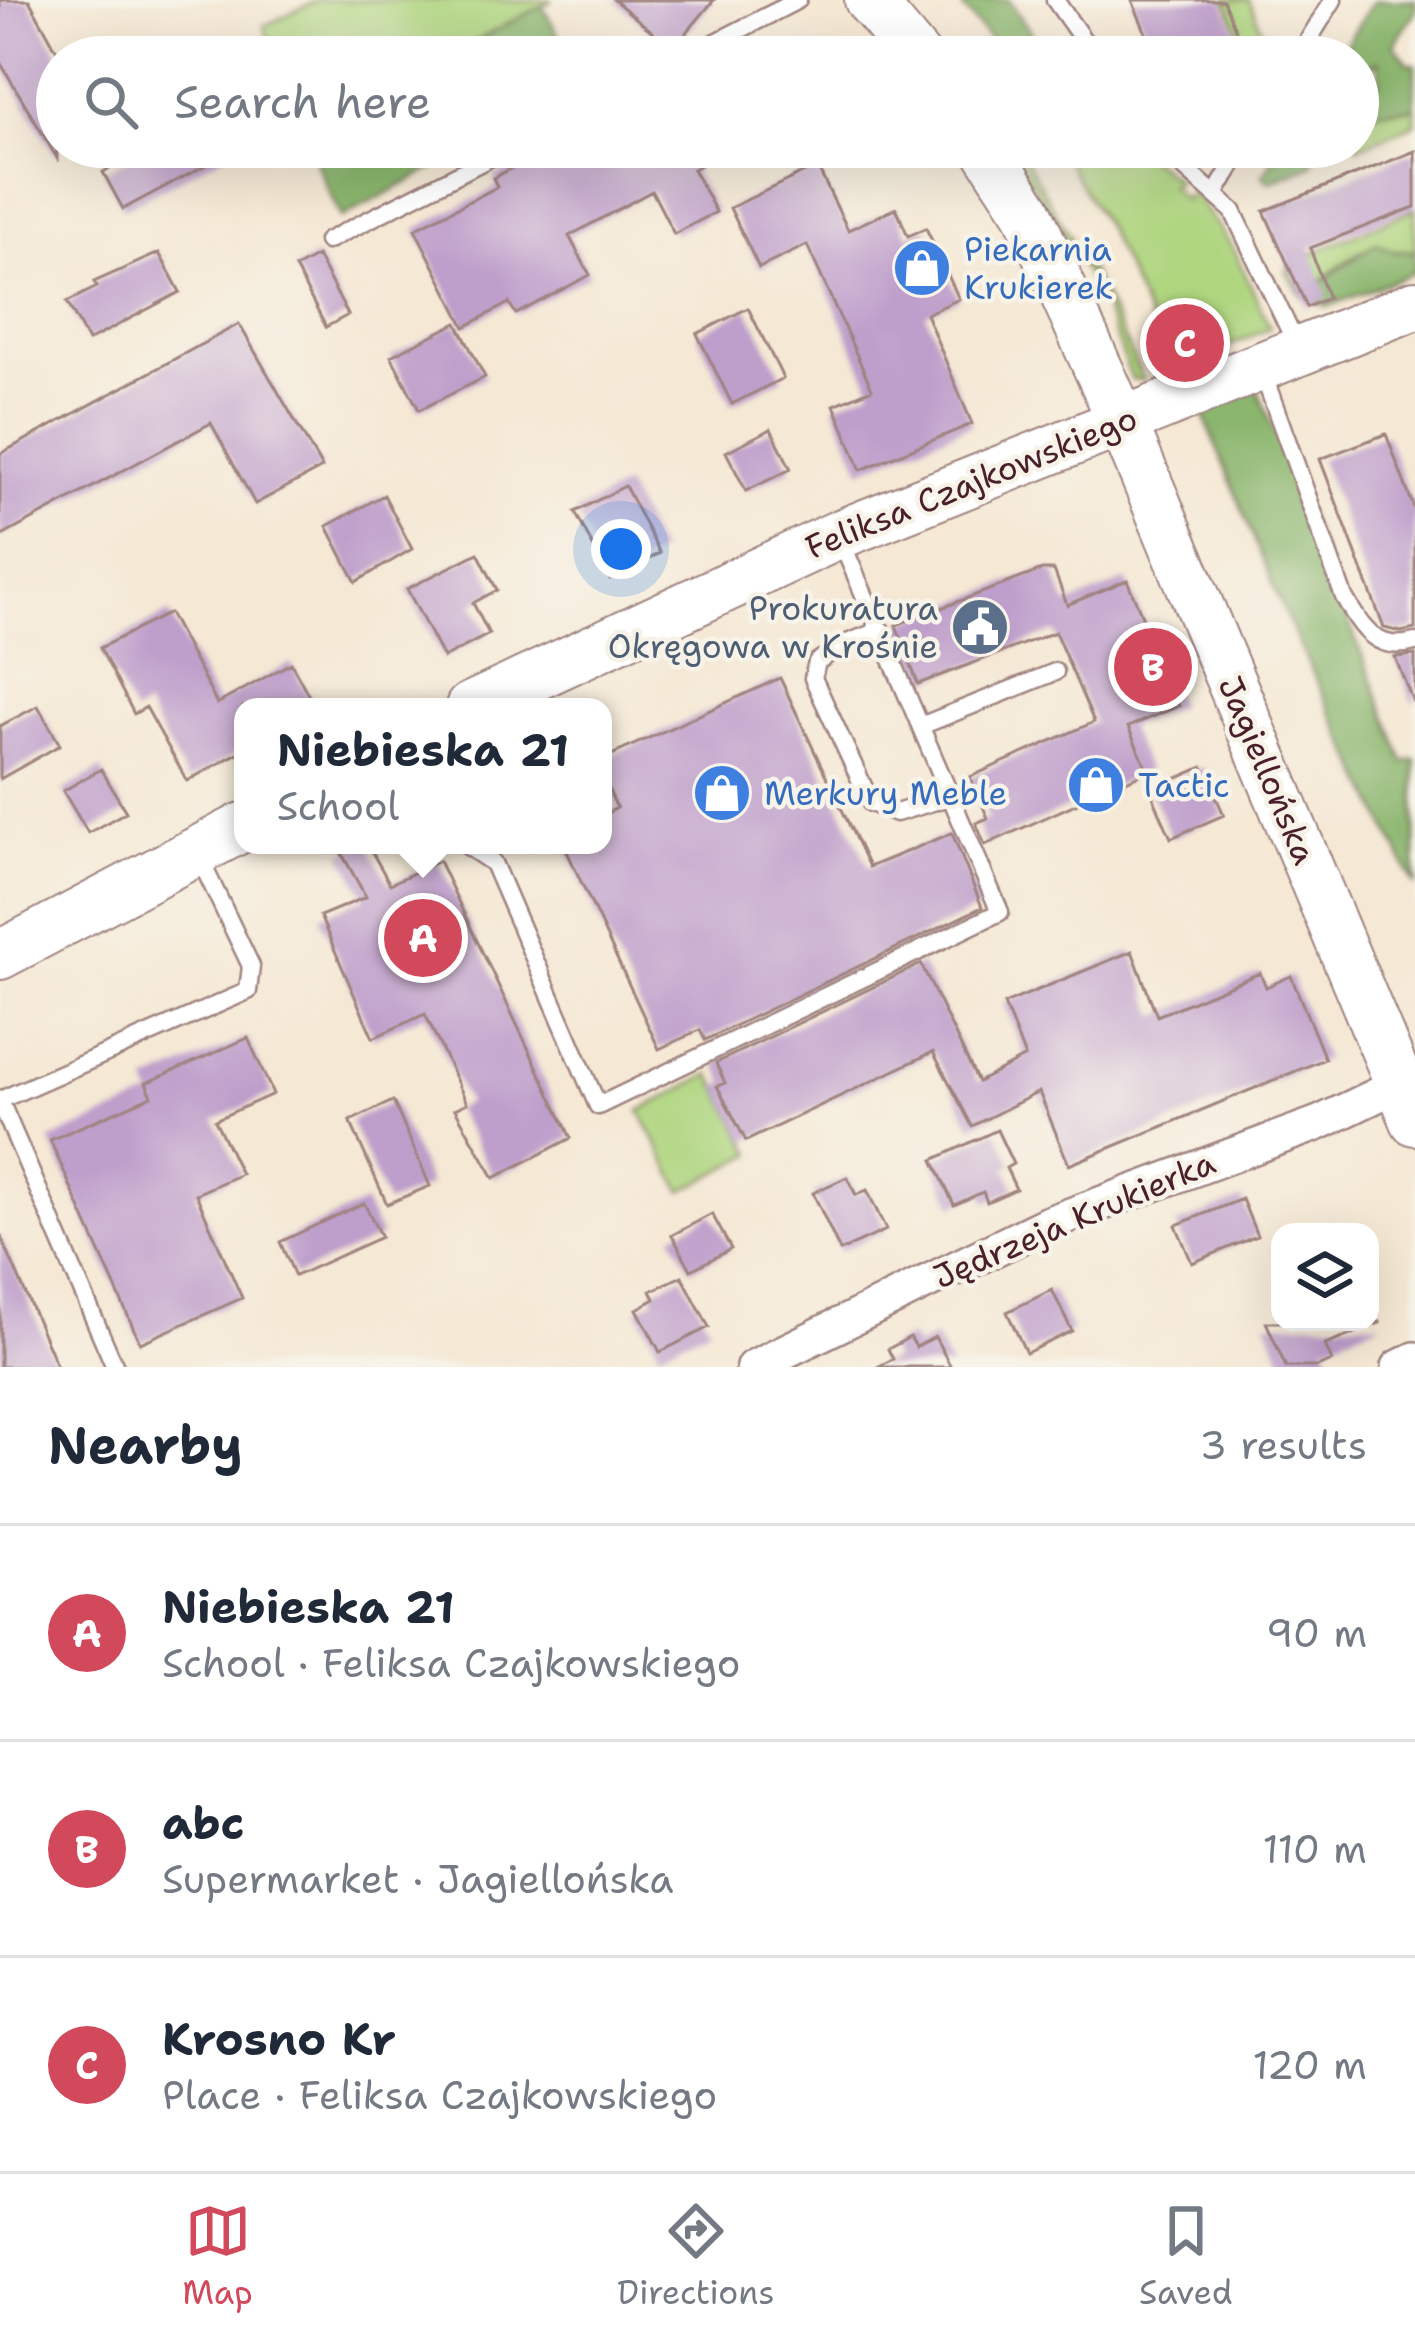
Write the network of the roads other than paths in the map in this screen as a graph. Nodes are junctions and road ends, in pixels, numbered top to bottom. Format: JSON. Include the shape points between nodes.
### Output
{"nodes":[{"id":1,"x":798,"y":0,"type":"edge"},
{"id":2,"x":869,"y":0,"type":"edge"},
{"id":3,"x":1054,"y":0,"type":"edge"},
{"id":4,"x":1333,"y":0,"type":"edge"},
{"id":5,"x":728,"y":36,"type":"edge"},
{"id":6,"x":899,"y":36,"type":"edge"},
{"id":7,"x":1081,"y":36,"type":"edge"},
{"id":8,"x":1311,"y":36,"type":"edge"},
{"id":9,"x":470,"y":168,"type":"edge"},
{"id":10,"x":999,"y":168,"type":"edge"},
{"id":11,"x":1188,"y":168,"type":"edge"},
{"id":12,"x":1231,"y":168,"type":"edge"},
{"id":13,"x":1217,"y":191,"type":"junction"},
{"id":14,"x":327,"y":241,"type":"dead end"},
{"id":15,"x":1415,"y":305,"type":"edge"},
{"id":16,"x":1279,"y":356,"type":"junction"},
{"id":17,"x":1120,"y":419,"type":"junction"},
{"id":18,"x":838,"y":535,"type":"junction"},
{"id":19,"x":881,"y":630,"type":"junction"},
{"id":20,"x":1415,"y":642,"type":"edge"},
{"id":21,"x":1055,"y":672,"type":"dead end"},
{"id":22,"x":489,"y":698,"type":"edge"},
{"id":23,"x":923,"y":724,"type":"junction"},
{"id":24,"x":952,"y":796,"type":"junction"},
{"id":25,"x":234,"y":831,"type":"edge"},
{"id":26,"x":196,"y":850,"type":"junction"},
{"id":27,"x":480,"y":854,"type":"edge"},
{"id":28,"x":0,"y":955,"type":"edge"},
{"id":29,"x":0,"y":1100,"type":"edge"},
{"id":30,"x":1408,"y":1103,"type":"edge"},
{"id":31,"x":1415,"y":1359,"type":"edge"},
{"id":32,"x":115,"y":1367,"type":"edge"},
{"id":33,"x":753,"y":1367,"type":"edge"},
{"id":34,"x":1399,"y":1367,"type":"edge"}],
"edges":[{"from":1,"to":5,"type":"lane"},
{"from":2,"to":6,"type":"street"},
{"from":3,"to":7,"type":"lane"},
{"from":4,"to":8,"type":"lane"},
{"from":9,"to":14,"type":"lane"},
{"from":10,"to":17,"type":"street","name":"Jagiellońska","via":[[1027,211]]},
{"from":11,"to":13,"type":"lane"},
{"from":12,"to":13,"type":"lane"},
{"from":13,"to":16,"type":"lane","via":[[1250,239]]},
{"from":15,"to":16,"type":"street","name":"Feliksa Czajkowskiego"},
{"from":16,"to":17,"type":"street","name":"Feliksa Czajkowskiego"},
{"from":16,"to":20,"type":"lane","via":[[1344,597],[1377,642]]},
{"from":17,"to":18,"type":"street","name":"Feliksa Czajkowskiego"},
{"from":17,"to":30,"type":"street","name":"Jagiellońska"},
{"from":18,"to":19,"type":"lane"},
{"from":18,"to":22,"type":"street","name":"Feliksa Czajkowskiego"},
{"from":19,"to":23,"type":"lane"},
{"from":19,"to":24,"type":"lane","via":[[817,662],[814,678],[871,803],[896,813]]},
{"from":21,"to":23,"type":"lane"},
{"from":23,"to":24,"type":"lane"},
{"from":24,"to":27,"type":"lane","via":[[1000,912],[598,1106],[493,863]]},
{"from":25,"to":26,"type":"street"},
{"from":26,"to":28,"type":"street"},
{"from":26,"to":29,"type":"lane","via":[[251,966],[248,991]]},
{"from":29,"to":32,"type":"lane"},
{"from":30,"to":33,"type":"street","name":"Jędrzeja Krukierka","via":[[1319,1123],[1046,1224]]},
{"from":31,"to":34,"type":"street"}]}
